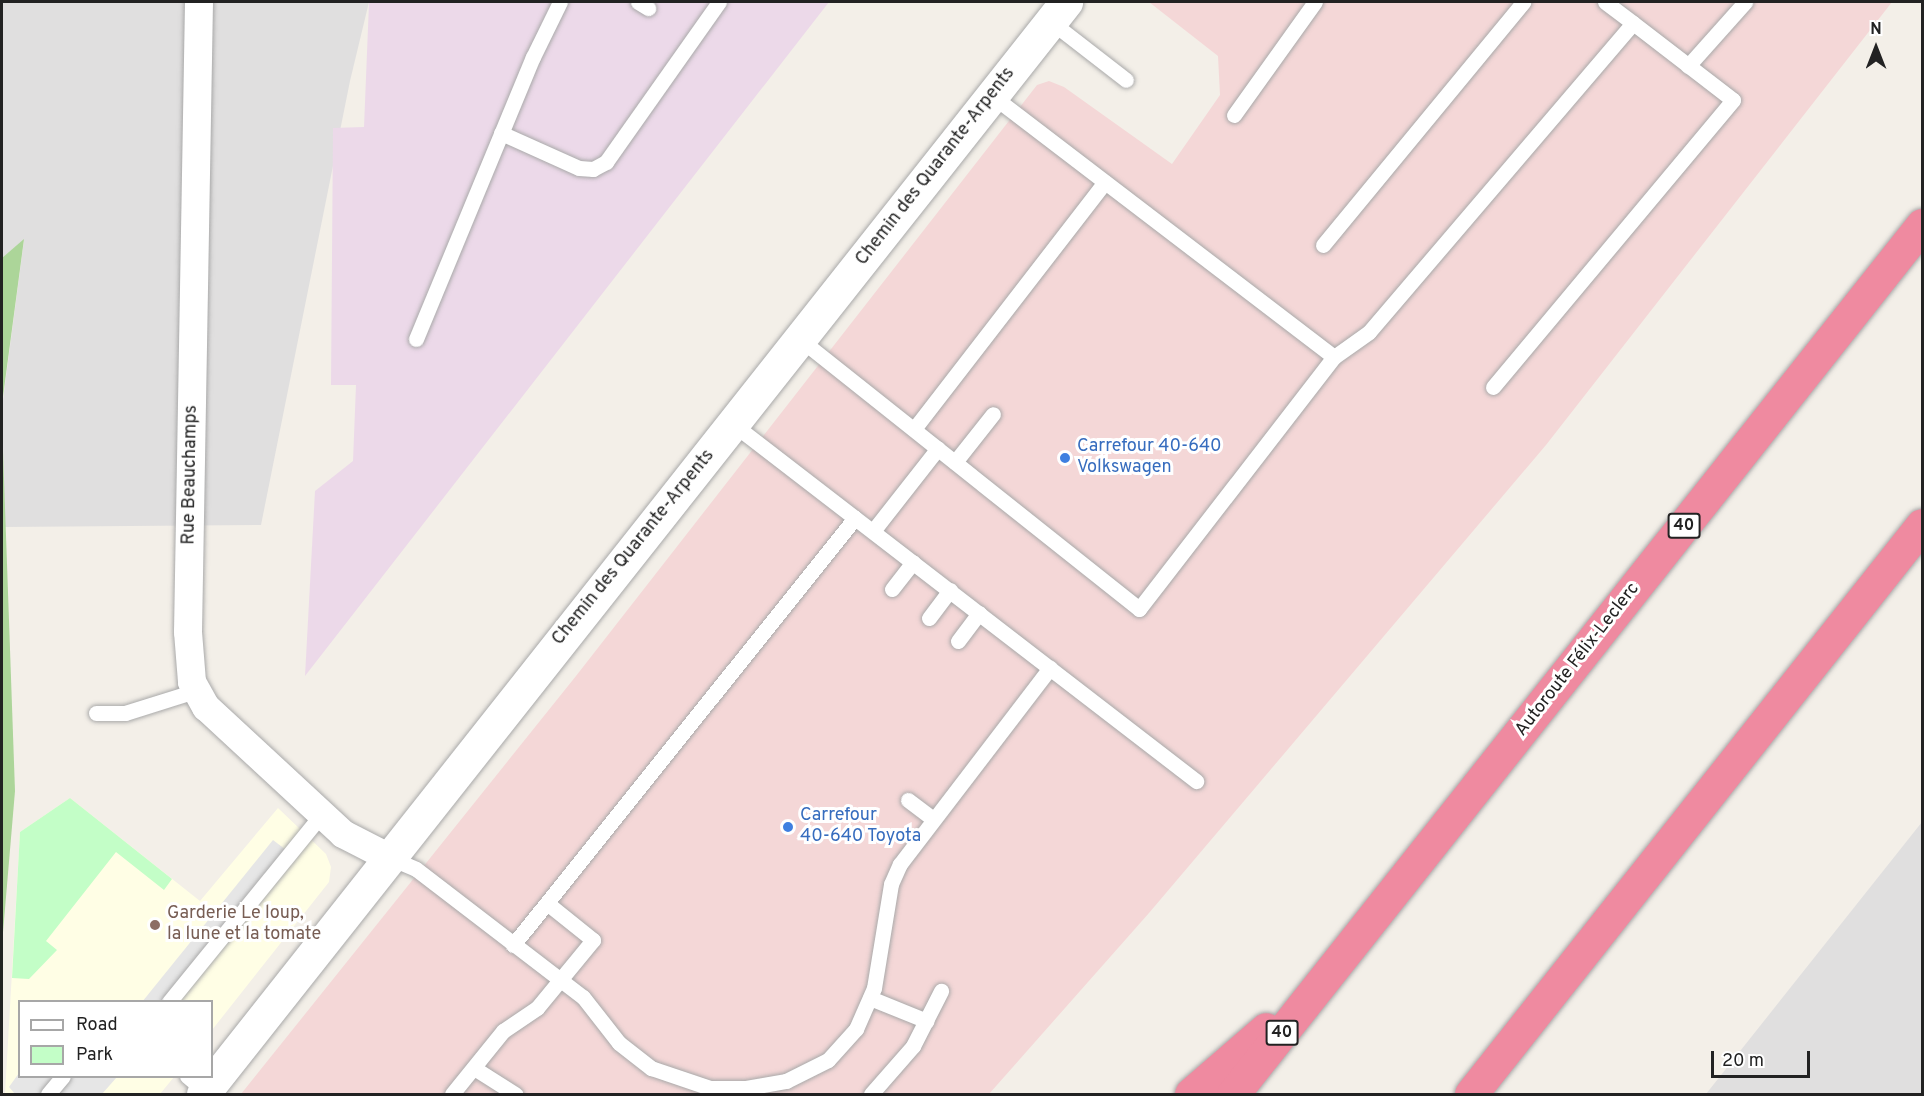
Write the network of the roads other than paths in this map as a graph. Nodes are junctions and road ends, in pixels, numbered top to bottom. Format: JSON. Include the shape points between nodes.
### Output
{"nodes":[{"id":1,"x":199,"y":2,"type":"edge"},
{"id":2,"x":560,"y":2,"type":"edge"},
{"id":3,"x":719,"y":2,"type":"edge"},
{"id":4,"x":1315,"y":2,"type":"edge"},
{"id":5,"x":1523,"y":2,"type":"edge"},
{"id":6,"x":1605,"y":2,"type":"edge"},
{"id":7,"x":1745,"y":2,"type":"edge"},
{"id":8,"x":1058,"y":11,"type":"edge"},
{"id":9,"x":1633,"y":23,"type":"junction"},
{"id":10,"x":1688,"y":66,"type":"junction"},
{"id":11,"x":1126,"y":80,"type":"dead end"},
{"id":12,"x":993,"y":96,"type":"junction"},
{"id":13,"x":1234,"y":115,"type":"dead end"},
{"id":14,"x":501,"y":133,"type":"junction"},
{"id":15,"x":1105,"y":182,"type":"junction"},
{"id":16,"x":1923,"y":225,"type":"edge"},
{"id":17,"x":1323,"y":245,"type":"dead end"},
{"id":18,"x":416,"y":339,"type":"dead end"},
{"id":19,"x":801,"y":340,"type":"junction"},
{"id":20,"x":1334,"y":357,"type":"junction"},
{"id":21,"x":1493,"y":387,"type":"dead end"},
{"id":22,"x":993,"y":414,"type":"dead end"},
{"id":23,"x":733,"y":424,"type":"junction"},
{"id":24,"x":914,"y":429,"type":"junction"},
{"id":25,"x":938,"y":448,"type":"junction"},
{"id":26,"x":955,"y":462,"type":"junction"},
{"id":27,"x":855,"y":518,"type":"junction"},
{"id":28,"x":1923,"y":525,"type":"edge"},
{"id":29,"x":873,"y":531,"type":"junction"},
{"id":30,"x":913,"y":562,"type":"junction"},
{"id":31,"x":892,"y":589,"type":"dead end"},
{"id":32,"x":950,"y":590,"type":"junction"},
{"id":33,"x":980,"y":613,"type":"junction"},
{"id":34,"x":929,"y":618,"type":"dead end"},
{"id":35,"x":958,"y":641,"type":"dead end"},
{"id":36,"x":1050,"y":668,"type":"junction"},
{"id":37,"x":195,"y":691,"type":"junction"},
{"id":38,"x":96,"y":713,"type":"dead end"},
{"id":39,"x":1196,"y":781,"type":"dead end"},
{"id":40,"x":908,"y":800,"type":"dead end"},
{"id":41,"x":321,"y":815,"type":"junction"},
{"id":42,"x":933,"y":819,"type":"junction"},
{"id":43,"x":388,"y":857,"type":"junction"},
{"id":44,"x":547,"y":903,"type":"junction"},
{"id":45,"x":513,"y":945,"type":"junction"},
{"id":46,"x":1330,"y":972,"type":"junction"},
{"id":47,"x":560,"y":980,"type":"junction"},
{"id":48,"x":941,"y":991,"type":"dead end"},
{"id":49,"x":870,"y":998,"type":"junction"},
{"id":50,"x":171,"y":1000,"type":"edge"},
{"id":51,"x":927,"y":1021,"type":"junction"},
{"id":52,"x":474,"y":1068,"type":"junction"},
{"id":53,"x":213,"y":1070,"type":"edge"},
{"id":54,"x":62,"y":1078,"type":"edge"},
{"id":55,"x":746,"y":1091,"type":"edge"},
{"id":56,"x":48,"y":1095,"type":"edge"},
{"id":57,"x":452,"y":1095,"type":"edge"},
{"id":58,"x":515,"y":1095,"type":"edge"},
{"id":59,"x":871,"y":1095,"type":"edge"},
{"id":60,"x":1191,"y":1095,"type":"edge"},
{"id":61,"x":1233,"y":1095,"type":"edge"},
{"id":62,"x":1471,"y":1095,"type":"edge"}],
"edges":[{"from":1,"to":37,"type":"street","name":"Rue Beauchamps","via":[[188,632]]},
{"from":2,"to":14,"type":"lane"},
{"from":3,"to":14,"type":"lane","via":[[606,162],[593,169],[579,168]]},
{"from":4,"to":13,"type":"lane"},
{"from":5,"to":17,"type":"lane"},
{"from":6,"to":9,"type":"lane"},
{"from":7,"to":10,"type":"lane"},
{"from":8,"to":11,"type":"lane"},
{"from":8,"to":12,"type":"street","name":"Chemin des Quarante-Arpents"},
{"from":9,"to":10,"type":"lane"},
{"from":9,"to":20,"type":"lane","via":[[1370,332]]},
{"from":10,"to":21,"type":"lane","via":[[1733,100]]},
{"from":12,"to":15,"type":"lane"},
{"from":12,"to":19,"type":"street","name":"Chemin des Quarante-Arpents"},
{"from":14,"to":18,"type":"lane"},
{"from":15,"to":20,"type":"lane"},
{"from":15,"to":24,"type":"lane"},
{"from":16,"to":46,"type":"highway","name":"Autoroute Félix-Leclerc","number":"40"},
{"from":19,"to":23,"type":"street","name":"Chemin des Quarante-Arpents"},
{"from":19,"to":24,"type":"lane"},
{"from":20,"to":26,"type":"lane","via":[[1139,609]]},
{"from":22,"to":26,"type":"lane"},
{"from":23,"to":27,"type":"lane"},
{"from":23,"to":43,"type":"street","name":"Chemin des Quarante-Arpents"},
{"from":24,"to":25,"type":"lane"},
{"from":25,"to":26,"type":"lane"},
{"from":25,"to":29,"type":"lane"},
{"from":27,"to":29,"type":"lane"},
{"from":27,"to":44,"type":"lane"},
{"from":28,"to":62,"type":"highway"},
{"from":29,"to":30,"type":"lane"},
{"from":30,"to":31,"type":"lane"},
{"from":30,"to":32,"type":"lane"},
{"from":32,"to":33,"type":"lane"},
{"from":32,"to":34,"type":"lane"},
{"from":33,"to":35,"type":"lane"},
{"from":33,"to":36,"type":"lane"},
{"from":36,"to":39,"type":"lane"},
{"from":36,"to":42,"type":"lane"},
{"from":37,"to":38,"type":"lane","via":[[124,713]]},
{"from":37,"to":41,"type":"street","name":"Rue Beauchamps","via":[[206,707]]},
{"from":40,"to":42,"type":"lane"},
{"from":41,"to":43,"type":"street","name":"Rue Beauchamps","via":[[343,834]]},
{"from":41,"to":50,"type":"lane"},
{"from":42,"to":49,"type":"lane","via":[[907,853],[891,884],[881,962]]},
{"from":43,"to":45,"type":"lane","via":[[416,869]]},
{"from":43,"to":53,"type":"street","name":"Chemin des Quarante-Arpents"},
{"from":44,"to":45,"type":"lane"},
{"from":44,"to":47,"type":"lane","via":[[593,940]]},
{"from":45,"to":47,"type":"lane"},
{"from":46,"to":60,"type":"highway"},
{"from":46,"to":61,"type":"highway","name":"Autoroute Félix-Leclerc","number":"40"},
{"from":47,"to":52,"type":"lane","via":[[537,1008],[503,1031]]},
{"from":47,"to":55,"type":"lane","via":[[582,997],[619,1043],[651,1068],[702,1086]]},
{"from":48,"to":51,"type":"lane"},
{"from":49,"to":51,"type":"lane"},
{"from":49,"to":55,"type":"lane","via":[[856,1029],[828,1060],[786,1081]]},
{"from":51,"to":59,"type":"lane","via":[[902,1062]]},
{"from":52,"to":57,"type":"lane"},
{"from":52,"to":58,"type":"lane"},
{"from":54,"to":56,"type":"lane"}]}
